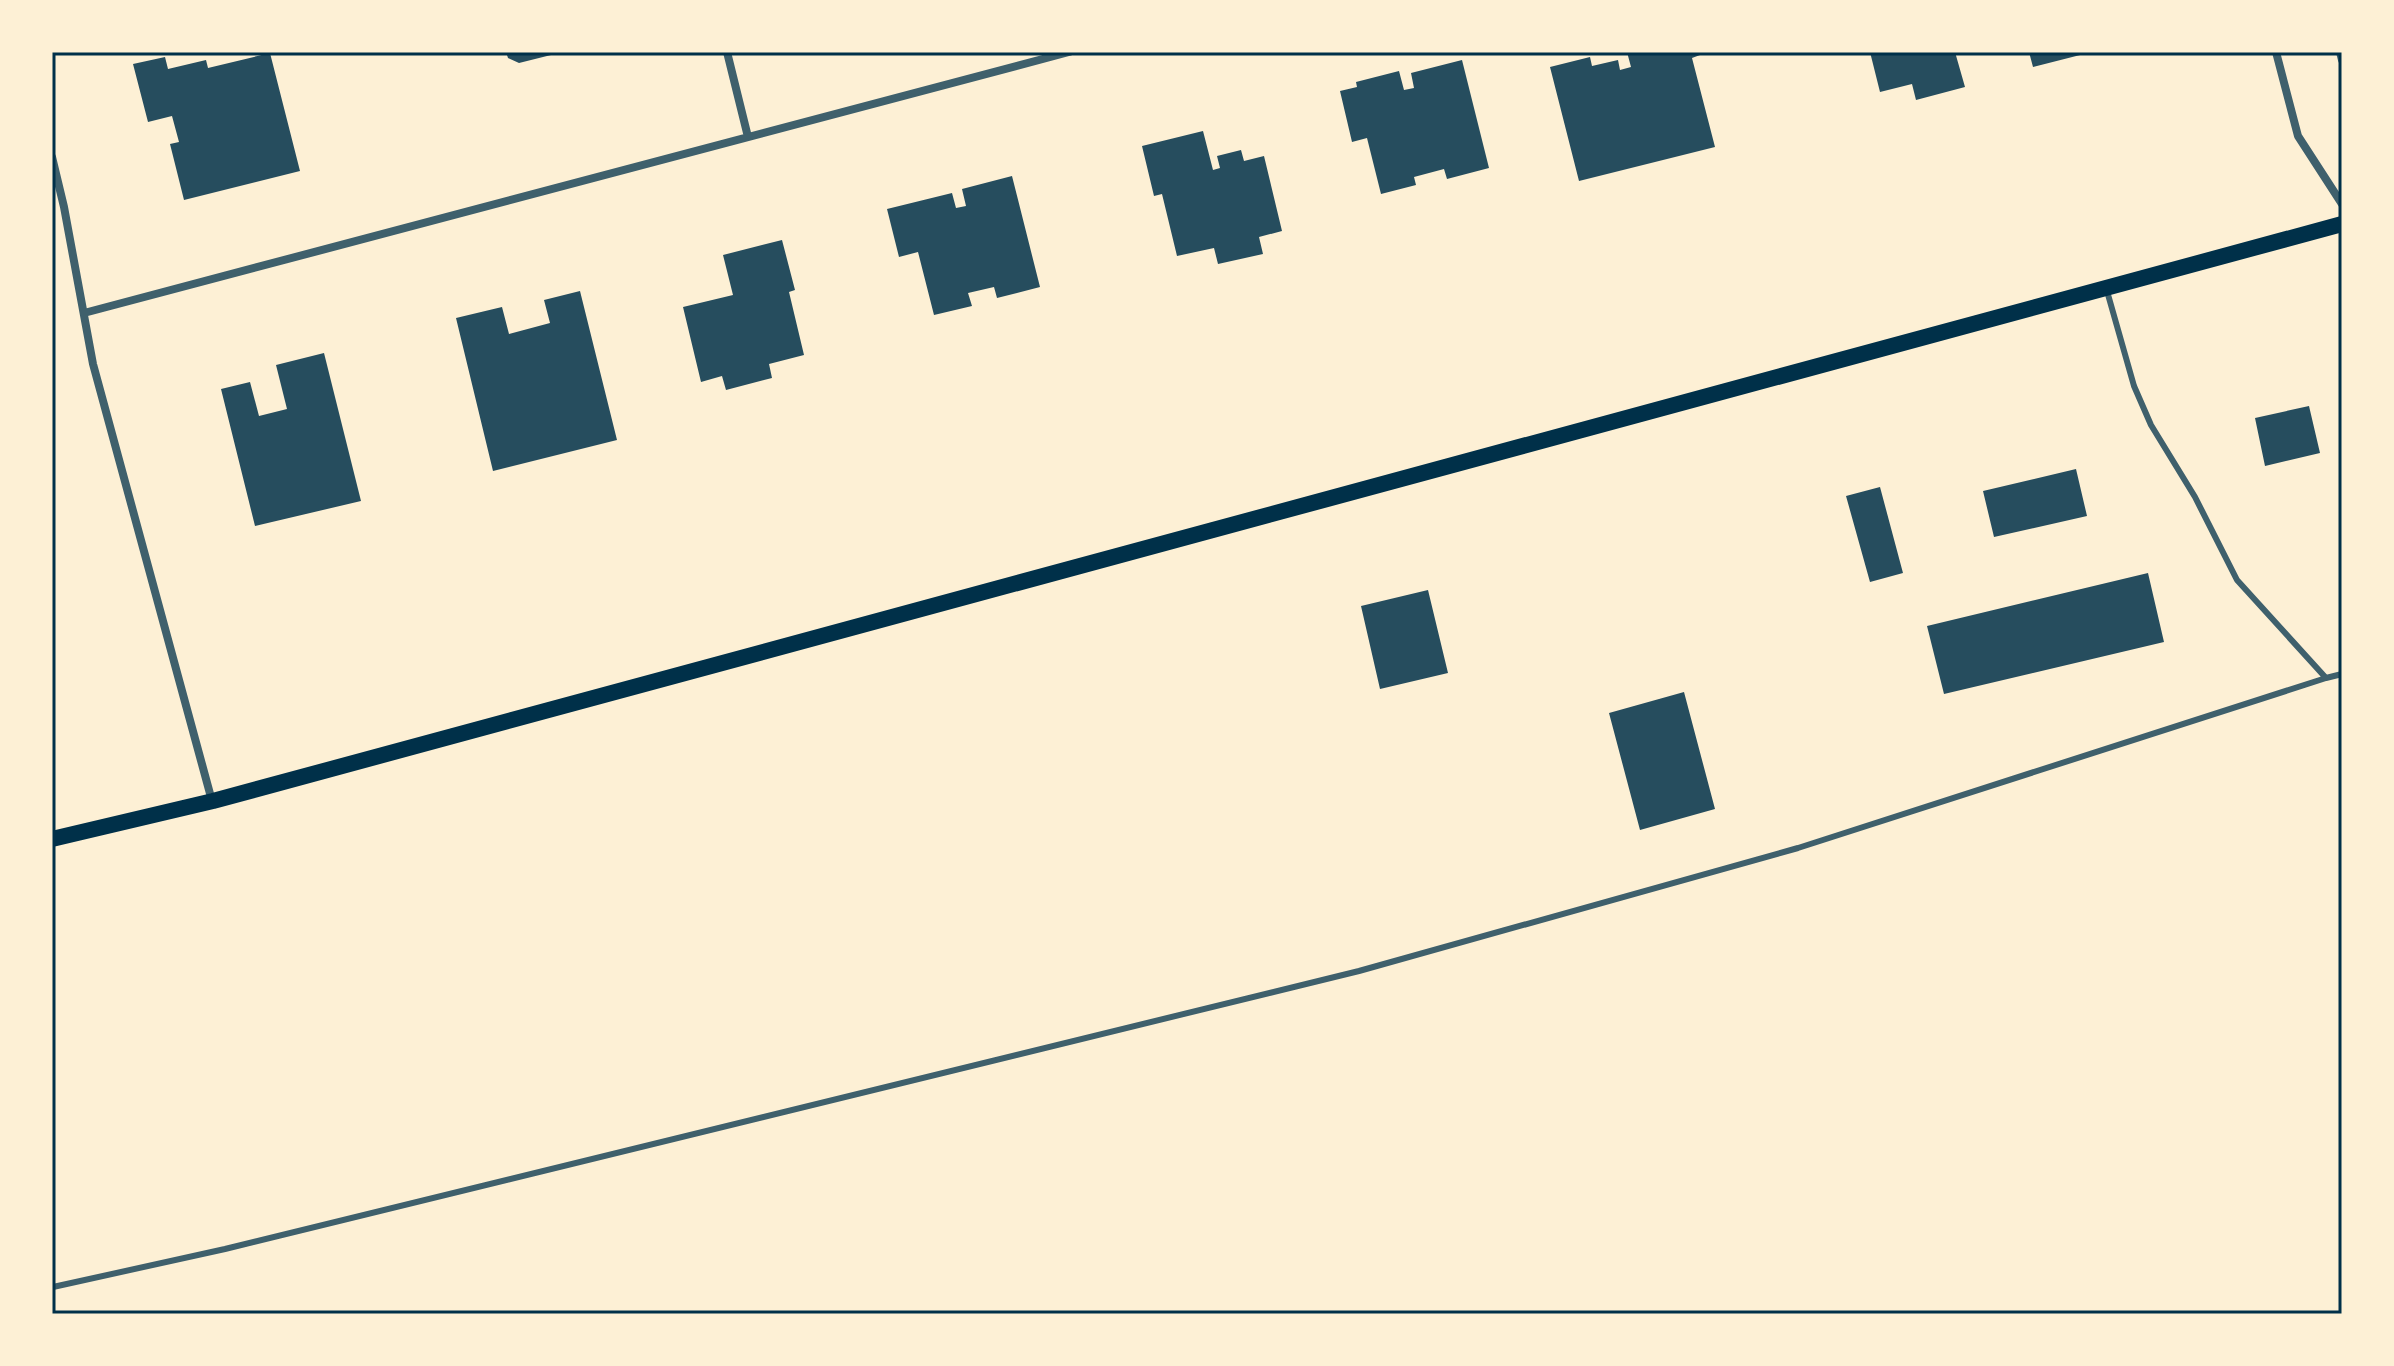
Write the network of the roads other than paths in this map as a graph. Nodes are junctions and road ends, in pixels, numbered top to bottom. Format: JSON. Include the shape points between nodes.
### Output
{"nodes":[{"id":1,"x":727,"y":52,"type":"edge"},
{"id":2,"x":1069,"y":52,"type":"edge"},
{"id":3,"x":2276,"y":52,"type":"edge"},
{"id":4,"x":2340,"y":52,"type":"edge"},
{"id":5,"x":2342,"y":60,"type":"edge"},
{"id":6,"x":748,"y":137,"type":"junction"},
{"id":7,"x":52,"y":157,"type":"edge"},
{"id":8,"x":2342,"y":204,"type":"edge"},
{"id":9,"x":2342,"y":224,"type":"edge"},
{"id":10,"x":2106,"y":288,"type":"junction"},
{"id":11,"x":84,"y":313,"type":"junction"},
{"id":12,"x":2342,"y":674,"type":"edge"},
{"id":13,"x":2326,"y":678,"type":"junction"},
{"id":14,"x":213,"y":801,"type":"junction"},
{"id":15,"x":52,"y":839,"type":"edge"},
{"id":16,"x":53,"y":1287,"type":"edge"}],
"edges":[{"from":1,"to":6,"type":"street"},
{"from":2,"to":6,"type":"street"},
{"from":3,"to":8,"type":"street","via":[[2298,136]]},
{"from":4,"to":5,"type":"street"},
{"from":6,"to":11,"type":"street"},
{"from":7,"to":11,"type":"street"},
{"from":9,"to":10,"type":"main road"},
{"from":10,"to":13,"type":"lane","via":[[2151,425],[2237,580]]},
{"from":10,"to":14,"type":"main road"},
{"from":11,"to":14,"type":"street","via":[[93,364]]},
{"from":12,"to":13,"type":"lane"},
{"from":13,"to":16,"type":"lane","via":[[1798,848],[1359,971],[256,1242]]},
{"from":14,"to":15,"type":"main road"}]}
